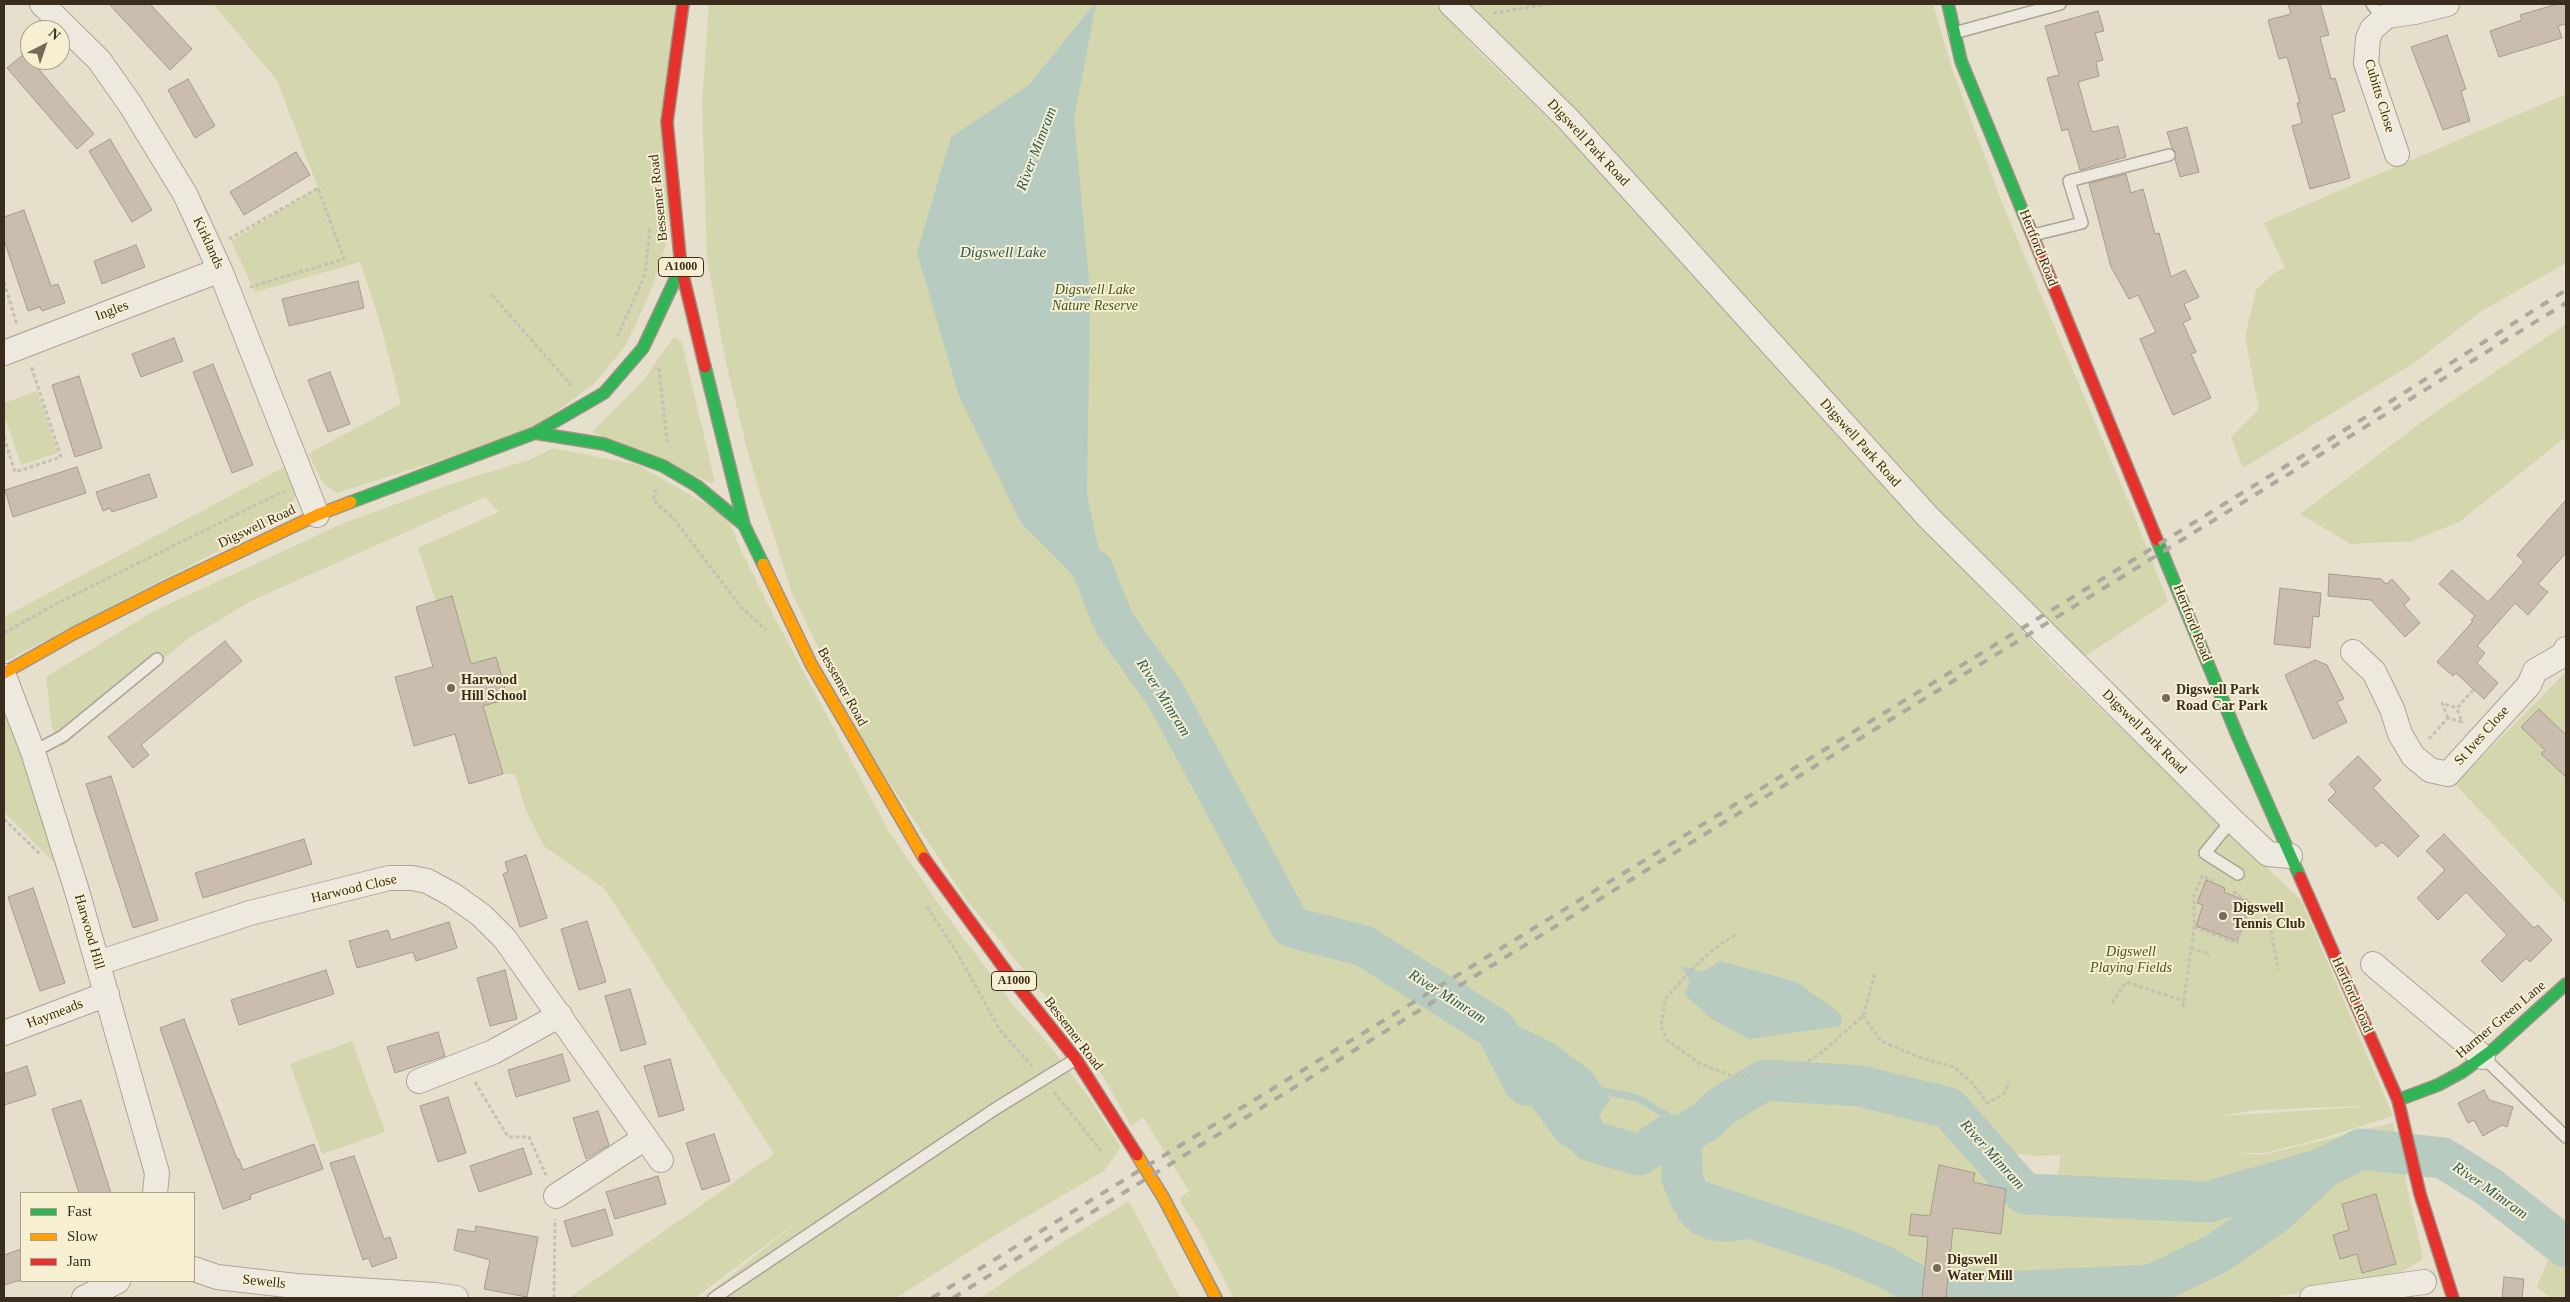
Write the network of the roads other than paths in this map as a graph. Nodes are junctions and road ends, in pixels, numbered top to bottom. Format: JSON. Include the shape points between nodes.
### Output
{"nodes":[{"id":1,"x":42,"y":4,"type":"edge"},
{"id":2,"x":682,"y":4,"type":"edge"},
{"id":3,"x":1948,"y":4,"type":"edge"},
{"id":4,"x":2060,"y":4,"type":"edge"},
{"id":5,"x":2447,"y":4,"type":"edge"},
{"id":6,"x":1458,"y":11,"type":"edge"},
{"id":7,"x":2378,"y":12,"type":"edge"},
{"id":8,"x":1954,"y":34,"type":"junction"},
{"id":9,"x":2396,"y":154,"type":"dead end"},
{"id":10,"x":2169,"y":155,"type":"dead end"},
{"id":11,"x":2033,"y":235,"type":"junction"},
{"id":12,"x":216,"y":259,"type":"junction"},
{"id":13,"x":681,"y":267,"type":"junction"},
{"id":14,"x":14,"y":349,"type":"edge"},
{"id":15,"x":535,"y":433,"type":"junction"},
{"id":16,"x":317,"y":515,"type":"junction"},
{"id":17,"x":744,"y":525,"type":"junction"},
{"id":18,"x":2566,"y":649,"type":"edge"},
{"id":19,"x":2353,"y":652,"type":"dead end"},
{"id":20,"x":157,"y":659,"type":"dead end"},
{"id":21,"x":4,"y":675,"type":"edge"},
{"id":22,"x":33,"y":752,"type":"junction"},
{"id":23,"x":2232,"y":820,"type":"junction"},
{"id":24,"x":2290,"y":856,"type":"junction"},
{"id":25,"x":2238,"y":874,"type":"road end"},
{"id":26,"x":98,"y":963,"type":"junction"},
{"id":27,"x":2373,"y":964,"type":"dead end"},
{"id":28,"x":2566,"y":984,"type":"edge"},
{"id":29,"x":107,"y":994,"type":"junction"},
{"id":30,"x":560,"y":1015,"type":"junction"},
{"id":31,"x":4,"y":1033,"type":"edge"},
{"id":32,"x":2483,"y":1057,"type":"junction"},
{"id":33,"x":1076,"y":1059,"type":"junction"},
{"id":34,"x":419,"y":1081,"type":"dead end"},
{"id":35,"x":2398,"y":1100,"type":"junction"},
{"id":36,"x":2566,"y":1137,"type":"edge"},
{"id":37,"x":645,"y":1138,"type":"junction"},
{"id":38,"x":661,"y":1160,"type":"dead end"},
{"id":39,"x":154,"y":1192,"type":"edge"},
{"id":40,"x":556,"y":1196,"type":"road end"},
{"id":41,"x":195,"y":1269,"type":"edge"},
{"id":42,"x":116,"y":1282,"type":"edge"},
{"id":43,"x":2424,"y":1282,"type":"dead end"},
{"id":44,"x":407,"y":1296,"type":"edge"},
{"id":45,"x":84,"y":1298,"type":"edge"},
{"id":46,"x":456,"y":1298,"type":"edge"},
{"id":47,"x":714,"y":1298,"type":"edge"},
{"id":48,"x":1216,"y":1298,"type":"edge"},
{"id":49,"x":2312,"y":1298,"type":"edge"},
{"id":50,"x":2453,"y":1298,"type":"edge"}],
"edges":[{"from":1,"to":12,"type":"street","name":"Kirklands","via":[[99,60],[130,104],[185,194]]},
{"from":2,"to":13,"type":"street","name":"Bessemer Road","number":"A1000","via":[[667,122]]},
{"from":3,"to":8,"type":"street","name":"Hertford Road"},
{"from":4,"to":8,"type":"lane"},
{"from":5,"to":7,"type":"street","name":"Cubitts Close","via":[[2415,12]]},
{"from":6,"to":23,"type":"street","name":"Digswell Park Road","via":[[1569,120],[1929,518],[2109,690]]},
{"from":7,"to":9,"type":"street","name":"Cubitts Close","via":[[2368,38],[2366,63]]},
{"from":8,"to":11,"type":"street","name":"Hertford Road","via":[[1961,61]]},
{"from":10,"to":11,"type":"lane","via":[[2070,181],[2082,223]]},
{"from":11,"to":24,"type":"street","name":"Hertford Road"},
{"from":12,"to":14,"type":"street","name":"Ingles"},
{"from":12,"to":16,"type":"street","name":"Kirklands"},
{"from":13,"to":15,"type":"street","name":"Digswell Road","via":[[643,348],[604,392]]},
{"from":13,"to":17,"type":"street","name":"Bessemer Road","number":"A1000"},
{"from":15,"to":16,"type":"street","name":"Digswell Road"},
{"from":15,"to":17,"type":"street","name":"Digswell Road","via":[[604,444],[663,466],[696,486]]},
{"from":16,"to":21,"type":"street","name":"Digswell Road","via":[[74,634]]},
{"from":17,"to":33,"type":"street","name":"Bessemer Road","number":"A1000","via":[[811,664],[918,849],[1009,975]]},
{"from":18,"to":19,"type":"street","name":"St Ives Close","via":[[2563,655],[2535,671],[2529,685],[2448,774],[2430,770],[2413,756],[2400,734],[2374,672]]},
{"from":20,"to":22,"type":"lane","via":[[63,736]]},
{"from":21,"to":22,"type":"street","name":"Harwood Hill"},
{"from":22,"to":26,"type":"street","name":"Harwood Hill"},
{"from":23,"to":24,"type":"street","name":"Digswell Park Road","via":[[2268,854]]},
{"from":23,"to":25,"type":"lane","via":[[2205,852]]},
{"from":24,"to":35,"type":"street","name":"Hertford Road"},
{"from":26,"to":29,"type":"street","name":"Harwood Hill"},
{"from":26,"to":30,"type":"street","name":"Harwood Close","via":[[250,913],[389,878],[412,878],[453,895],[480,915],[504,940]]},
{"from":27,"to":32,"type":"street"},
{"from":28,"to":32,"type":"street","name":"Harmer Green Lane"},
{"from":29,"to":31,"type":"street","name":"Haymeads"},
{"from":29,"to":39,"type":"street","name":"Harwood Hill","via":[[156,1173]]},
{"from":30,"to":34,"type":"street","via":[[510,1044]]},
{"from":30,"to":37,"type":"street","name":"Harwood Close"},
{"from":32,"to":35,"type":"street","name":"Harmer Green Lane","via":[[2438,1085]]},
{"from":32,"to":36,"type":"lane"},
{"from":33,"to":47,"type":"lane"},
{"from":33,"to":48,"type":"street","name":"Bessemer Road","number":"A1000","via":[[1163,1197]]},
{"from":35,"to":50,"type":"street","name":"Hertford Road","via":[[2420,1194]]},
{"from":37,"to":38,"type":"street","name":"Harwood Close"},
{"from":37,"to":40,"type":"street"},
{"from":41,"to":44,"type":"street","name":"Sewells","via":[[217,1277]]},
{"from":42,"to":45,"type":"street"},
{"from":43,"to":49,"type":"street"},
{"from":44,"to":46,"type":"street","name":"Sewells"}]}
